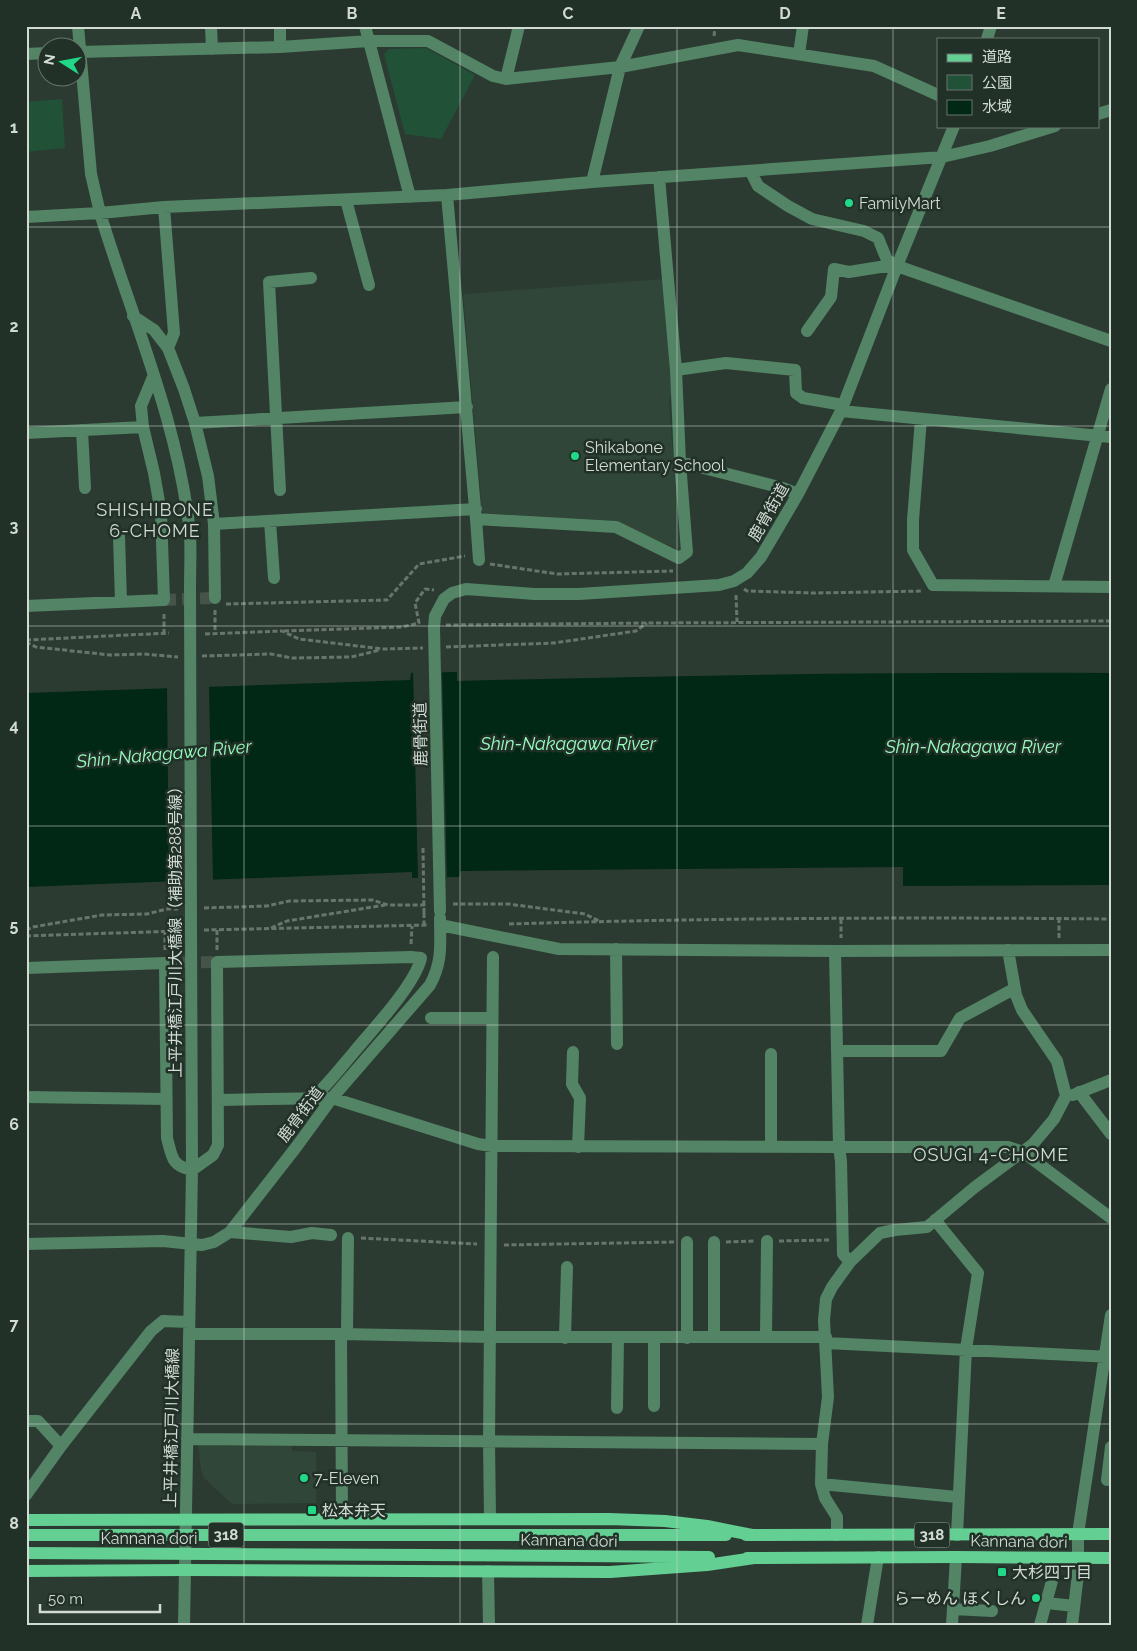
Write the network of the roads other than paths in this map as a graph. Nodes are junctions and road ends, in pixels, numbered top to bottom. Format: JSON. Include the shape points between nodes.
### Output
{"nodes":[{"id":1,"x":212,"y":26,"type":"edge"},
{"id":2,"x":280,"y":26,"type":"edge"},
{"id":3,"x":365,"y":26,"type":"edge"},
{"id":4,"x":519,"y":26,"type":"edge"},
{"id":5,"x":639,"y":26,"type":"edge"},
{"id":6,"x":803,"y":26,"type":"edge"},
{"id":7,"x":991,"y":26,"type":"edge"},
{"id":8,"x":987,"y":38,"type":"edge"},
{"id":9,"x":369,"y":42,"type":"junction"},
{"id":10,"x":280,"y":47,"type":"junction"},
{"id":11,"x":212,"y":49,"type":"junction"},
{"id":12,"x":88,"y":52,"type":"edge"},
{"id":13,"x":799,"y":54,"type":"junction"},
{"id":14,"x":620,"y":66,"type":"junction"},
{"id":15,"x":506,"y":79,"type":"junction"},
{"id":16,"x":83,"y":88,"type":"edge"},
{"id":17,"x":937,"y":95,"type":"edge"},
{"id":18,"x":953,"y":128,"type":"edge"},
{"id":19,"x":1042,"y":128,"type":"edge"},
{"id":20,"x":1017,"y":132,"type":"edge"},
{"id":21,"x":942,"y":157,"type":"junction"},
{"id":22,"x":751,"y":172,"type":"junction"},
{"id":23,"x":659,"y":177,"type":"junction"},
{"id":24,"x":592,"y":182,"type":"junction"},
{"id":25,"x":447,"y":194,"type":"junction"},
{"id":26,"x":410,"y":197,"type":"junction"},
{"id":27,"x":346,"y":200,"type":"junction"},
{"id":28,"x":164,"y":207,"type":"junction"},
{"id":29,"x":100,"y":214,"type":"junction"},
{"id":30,"x":26,"y":218,"type":"edge"},
{"id":31,"x":897,"y":266,"type":"junction"},
{"id":32,"x":311,"y":278,"type":"dead end"},
{"id":33,"x":369,"y":285,"type":"dead end"},
{"id":34,"x":133,"y":316,"type":"junction"},
{"id":35,"x":807,"y":331,"type":"dead end"},
{"id":36,"x":1111,"y":341,"type":"edge"},
{"id":37,"x":168,"y":348,"type":"junction"},
{"id":38,"x":676,"y":370,"type":"junction"},
{"id":39,"x":153,"y":377,"type":"junction"},
{"id":40,"x":1111,"y":389,"type":"edge"},
{"id":41,"x":467,"y":407,"type":"junction"},
{"id":42,"x":842,"y":408,"type":"junction"},
{"id":43,"x":275,"y":418,"type":"junction"},
{"id":44,"x":921,"y":419,"type":"junction"},
{"id":45,"x":195,"y":424,"type":"junction"},
{"id":46,"x":143,"y":427,"type":"junction"},
{"id":47,"x":82,"y":430,"type":"junction"},
{"id":48,"x":26,"y":433,"type":"edge"},
{"id":49,"x":1098,"y":435,"type":"junction"},
{"id":50,"x":1111,"y":437,"type":"edge"},
{"id":51,"x":680,"y":462,"type":"junction"},
{"id":52,"x":85,"y":488,"type":"dead end"},
{"id":53,"x":280,"y":490,"type":"dead end"},
{"id":54,"x":798,"y":494,"type":"junction"},
{"id":55,"x":476,"y":514,"type":"junction"},
{"id":56,"x":270,"y":521,"type":"junction"},
{"id":57,"x":214,"y":524,"type":"junction"},
{"id":58,"x":119,"y":536,"type":"dead end"},
{"id":59,"x":479,"y":560,"type":"dead end"},
{"id":60,"x":274,"y":578,"type":"dead end"},
{"id":61,"x":1054,"y":586,"type":"junction"},
{"id":62,"x":1111,"y":587,"type":"edge"},
{"id":63,"x":215,"y":601,"type":"road end"},
{"id":64,"x":121,"y":602,"type":"junction"},
{"id":65,"x":26,"y":606,"type":"edge"},
{"id":66,"x":440,"y":925,"type":"junction"},
{"id":67,"x":616,"y":949,"type":"junction"},
{"id":68,"x":1008,"y":950,"type":"junction"},
{"id":69,"x":1111,"y":950,"type":"edge"},
{"id":70,"x":838,"y":951,"type":"junction"},
{"id":71,"x":493,"y":956,"type":"dead end"},
{"id":72,"x":26,"y":968,"type":"edge"},
{"id":73,"x":1015,"y":990,"type":"junction"},
{"id":74,"x":431,"y":1018,"type":"dead end"},
{"id":75,"x":492,"y":1018,"type":"junction"},
{"id":76,"x":617,"y":1044,"type":"dead end"},
{"id":77,"x":837,"y":1051,"type":"junction"},
{"id":78,"x":573,"y":1052,"type":"dead end"},
{"id":79,"x":770,"y":1054,"type":"dead end"},
{"id":80,"x":1111,"y":1080,"type":"edge"},
{"id":81,"x":1079,"y":1092,"type":"junction"},
{"id":82,"x":26,"y":1097,"type":"edge"},
{"id":83,"x":326,"y":1098,"type":"junction"},
{"id":84,"x":166,"y":1099,"type":"junction"},
{"id":85,"x":1064,"y":1099,"type":"junction"},
{"id":86,"x":218,"y":1100,"type":"junction"},
{"id":87,"x":1111,"y":1134,"type":"edge"},
{"id":88,"x":492,"y":1146,"type":"junction"},
{"id":89,"x":578,"y":1146,"type":"junction"},
{"id":90,"x":839,"y":1146,"type":"junction"},
{"id":91,"x":771,"y":1147,"type":"junction"},
{"id":92,"x":1023,"y":1152,"type":"junction"},
{"id":93,"x":192,"y":1170,"type":"junction"},
{"id":94,"x":1111,"y":1218,"type":"edge"},
{"id":95,"x":935,"y":1220,"type":"junction"},
{"id":96,"x":230,"y":1232,"type":"junction"},
{"id":97,"x":331,"y":1235,"type":"dead end"},
{"id":98,"x":348,"y":1238,"type":"road end"},
{"id":99,"x":767,"y":1241,"type":"road end"},
{"id":100,"x":687,"y":1242,"type":"road end"},
{"id":101,"x":714,"y":1242,"type":"road end"},
{"id":102,"x":26,"y":1244,"type":"edge"},
{"id":103,"x":190,"y":1245,"type":"junction"},
{"id":104,"x":850,"y":1262,"type":"junction"},
{"id":105,"x":567,"y":1267,"type":"dead end"},
{"id":106,"x":1111,"y":1315,"type":"edge"},
{"id":107,"x":189,"y":1328,"type":"junction"},
{"id":108,"x":344,"y":1334,"type":"junction"},
{"id":109,"x":714,"y":1337,"type":"junction"},
{"id":110,"x":766,"y":1337,"type":"junction"},
{"id":111,"x":490,"y":1338,"type":"junction"},
{"id":112,"x":566,"y":1338,"type":"junction"},
{"id":113,"x":618,"y":1338,"type":"junction"},
{"id":114,"x":654,"y":1338,"type":"junction"},
{"id":115,"x":686,"y":1338,"type":"junction"},
{"id":116,"x":826,"y":1340,"type":"junction"},
{"id":117,"x":966,"y":1349,"type":"junction"},
{"id":118,"x":1108,"y":1356,"type":"edge"},
{"id":119,"x":654,"y":1406,"type":"dead end"},
{"id":120,"x":617,"y":1408,"type":"dead end"},
{"id":121,"x":26,"y":1421,"type":"edge"},
{"id":122,"x":187,"y":1440,"type":"junction"},
{"id":123,"x":341,"y":1440,"type":"junction"},
{"id":124,"x":489,"y":1442,"type":"junction"},
{"id":125,"x":822,"y":1444,"type":"junction"},
{"id":126,"x":61,"y":1446,"type":"junction"},
{"id":127,"x":1111,"y":1447,"type":"edge"},
{"id":128,"x":1087,"y":1478,"type":"junction"},
{"id":129,"x":821,"y":1484,"type":"junction"},
{"id":130,"x":26,"y":1495,"type":"edge"},
{"id":131,"x":957,"y":1497,"type":"junction"},
{"id":132,"x":490,"y":1518,"type":"junction"},
{"id":133,"x":186,"y":1519,"type":"junction"},
{"id":134,"x":342,"y":1519,"type":"junction"},
{"id":135,"x":26,"y":1520,"type":"edge"},
{"id":136,"x":1078,"y":1534,"type":"junction"},
{"id":137,"x":1111,"y":1534,"type":"edge"},
{"id":138,"x":26,"y":1535,"type":"edge"},
{"id":139,"x":752,"y":1535,"type":"junction"},
{"id":140,"x":837,"y":1535,"type":"junction"},
{"id":141,"x":957,"y":1535,"type":"junction"},
{"id":142,"x":26,"y":1554,"type":"edge"},
{"id":143,"x":878,"y":1557,"type":"junction"},
{"id":144,"x":956,"y":1557,"type":"junction"},
{"id":145,"x":754,"y":1558,"type":"junction"},
{"id":146,"x":1078,"y":1558,"type":"junction"},
{"id":147,"x":1111,"y":1558,"type":"edge"},
{"id":148,"x":184,"y":1570,"type":"junction"},
{"id":149,"x":26,"y":1571,"type":"edge"},
{"id":150,"x":488,"y":1571,"type":"junction"},
{"id":151,"x":1052,"y":1581,"type":"dead end"},
{"id":152,"x":1047,"y":1603,"type":"junction"},
{"id":153,"x":1074,"y":1606,"type":"junction"},
{"id":154,"x":953,"y":1609,"type":"junction"},
{"id":155,"x":992,"y":1610,"type":"dead end"},
{"id":156,"x":184,"y":1625,"type":"edge"},
{"id":157,"x":489,"y":1625,"type":"edge"},
{"id":158,"x":867,"y":1625,"type":"edge"},
{"id":159,"x":952,"y":1625,"type":"edge"},
{"id":160,"x":1040,"y":1625,"type":"edge"},
{"id":161,"x":1072,"y":1625,"type":"edge"}],
"edges":[{"from":1,"to":11,"type":"street"},
{"from":2,"to":10,"type":"street"},
{"from":3,"to":9,"type":"street"},
{"from":4,"to":15,"type":"street"},
{"from":5,"to":14,"type":"street"},
{"from":6,"to":13,"type":"street"},
{"from":7,"to":8,"type":"street"},
{"from":9,"to":10,"type":"street"},
{"from":9,"to":15,"type":"street","via":[[428,42],[493,76]]},
{"from":9,"to":26,"type":"street"},
{"from":10,"to":11,"type":"street"},
{"from":11,"to":12,"type":"street"},
{"from":13,"to":14,"type":"street","via":[[738,45]]},
{"from":13,"to":17,"type":"street","via":[[874,66]]},
{"from":14,"to":15,"type":"street"},
{"from":14,"to":24,"type":"street"},
{"from":16,"to":29,"type":"street","name":"上平井橋江戸川大橋線（補助第288号線）","via":[[92,174]]},
{"from":18,"to":21,"type":"street","name":"鹿骨街道"},
{"from":19,"to":20,"type":"street"},
{"from":20,"to":21,"type":"street","via":[[990,146]]},
{"from":21,"to":22,"type":"street"},
{"from":21,"to":31,"type":"street","name":"鹿骨街道"},
{"from":22,"to":23,"type":"street"},
{"from":22,"to":31,"type":"street","via":[[758,186],[812,220],[864,231],[878,238],[888,260]]},
{"from":23,"to":24,"type":"street"},
{"from":23,"to":38,"type":"street"},
{"from":24,"to":25,"type":"street"},
{"from":25,"to":26,"type":"street"},
{"from":25,"to":41,"type":"street"},
{"from":26,"to":27,"type":"street"},
{"from":27,"to":28,"type":"street"},
{"from":27,"to":33,"type":"street"},
{"from":28,"to":29,"type":"street"},
{"from":28,"to":37,"type":"street","via":[[174,334]]},
{"from":29,"to":30,"type":"street"},
{"from":29,"to":34,"type":"street","name":"上平井橋江戸川大橋線（補助第288号線）"},
{"from":31,"to":35,"type":"street","via":[[849,272],[834,269],[831,297]]},
{"from":31,"to":36,"type":"street"},
{"from":31,"to":42,"type":"street","name":"鹿骨街道"},
{"from":32,"to":43,"type":"street","via":[[268,282]]},
{"from":34,"to":37,"type":"street","via":[[154,330]]},
{"from":34,"to":39,"type":"street","name":"上平井橋江戸川大橋線（補助第288号線）"},
{"from":37,"to":45,"type":"street"},
{"from":38,"to":42,"type":"street","via":[[726,363],[796,370],[796,393],[803,398]]},
{"from":38,"to":51,"type":"street"},
{"from":39,"to":46,"type":"street","via":[[140,406]]},
{"from":39,"to":93,"type":"street","name":"上平井橋江戸川大橋線（補助第288号線）","bridge":true,"via":[[174,442],[190,535]]},
{"from":40,"to":49,"type":"street"},
{"from":41,"to":43,"type":"street"},
{"from":41,"to":55,"type":"street"},
{"from":42,"to":44,"type":"street"},
{"from":42,"to":54,"type":"street","name":"鹿骨街道"},
{"from":43,"to":45,"type":"street"},
{"from":43,"to":53,"type":"street"},
{"from":44,"to":49,"type":"street"},
{"from":44,"to":61,"type":"street","via":[[913,550],[933,585]]},
{"from":45,"to":57,"type":"street","via":[[208,476]]},
{"from":46,"to":47,"type":"street"},
{"from":46,"to":64,"type":"street","via":[[161,513],[164,600]]},
{"from":47,"to":48,"type":"street"},
{"from":47,"to":52,"type":"street"},
{"from":49,"to":50,"type":"street"},
{"from":49,"to":61,"type":"street"},
{"from":51,"to":54,"type":"street"},
{"from":51,"to":55,"type":"street","via":[[688,552],[679,558],[616,527]]},
{"from":54,"to":66,"type":"street","name":"鹿骨街道","bridge":true,"via":[[761,557],[747,573],[734,581],[588,594],[466,589],[444,599],[435,616],[440,627],[444,907]]},
{"from":55,"to":56,"type":"street"},
{"from":55,"to":59,"type":"street"},
{"from":56,"to":57,"type":"street"},
{"from":56,"to":60,"type":"street"},
{"from":57,"to":63,"type":"street"},
{"from":58,"to":64,"type":"street"},
{"from":61,"to":62,"type":"street"},
{"from":64,"to":65,"type":"street"},
{"from":66,"to":67,"type":"street","via":[[559,949]]},
{"from":66,"to":83,"type":"street","name":"鹿骨街道","via":[[441,950],[430,986]]},
{"from":67,"to":70,"type":"street"},
{"from":67,"to":76,"type":"street"},
{"from":68,"to":69,"type":"street"},
{"from":68,"to":70,"type":"street"},
{"from":68,"to":73,"type":"street"},
{"from":70,"to":77,"type":"street"},
{"from":71,"to":75,"type":"street"},
{"from":72,"to":84,"type":"street","via":[[165,963]]},
{"from":73,"to":77,"type":"street","via":[[960,1018],[940,1051]]},
{"from":73,"to":85,"type":"street","via":[[1022,1010],[1057,1061],[1066,1096]]},
{"from":74,"to":75,"type":"street"},
{"from":75,"to":88,"type":"street"},
{"from":77,"to":90,"type":"street"},
{"from":78,"to":89,"type":"street","via":[[572,1084],[580,1098]]},
{"from":79,"to":91,"type":"street"},
{"from":80,"to":81,"type":"street"},
{"from":81,"to":85,"type":"street"},
{"from":81,"to":87,"type":"street"},
{"from":82,"to":84,"type":"street"},
{"from":83,"to":86,"type":"street"},
{"from":83,"to":86,"type":"street","via":[[321,1090],[410,982],[421,958],[217,962]]},
{"from":83,"to":88,"type":"street"},
{"from":83,"to":96,"type":"street","name":"鹿骨街道","via":[[298,1146]]},
{"from":84,"to":93,"type":"street","via":[[167,1138],[173,1162]]},
{"from":85,"to":92,"type":"street","via":[[1054,1119]]},
{"from":86,"to":93,"type":"street","via":[[218,1145],[213,1155]]},
{"from":88,"to":89,"type":"street"},
{"from":88,"to":111,"type":"street"},
{"from":89,"to":91,"type":"street"},
{"from":90,"to":91,"type":"street"},
{"from":90,"to":92,"type":"street","via":[[1008,1147]]},
{"from":90,"to":104,"type":"street","via":[[843,1254]]},
{"from":92,"to":94,"type":"street"},
{"from":92,"to":95,"type":"street"},
{"from":93,"to":103,"type":"street","name":"上平井橋江戸川大橋線（補助第288号線）"},
{"from":95,"to":104,"type":"street","via":[[927,1227],[880,1233]]},
{"from":95,"to":117,"type":"street","via":[[978,1273]]},
{"from":96,"to":97,"type":"street","via":[[290,1237],[312,1233]]},
{"from":96,"to":103,"type":"street","name":"鹿骨街道","via":[[214,1242]]},
{"from":98,"to":108,"type":"street"},
{"from":99,"to":110,"type":"street"},
{"from":100,"to":115,"type":"street"},
{"from":101,"to":109,"type":"street"},
{"from":102,"to":103,"type":"street","name":"鹿骨街道","via":[[163,1241]]},
{"from":103,"to":107,"type":"street"},
{"from":104,"to":116,"type":"street","via":[[826,1299]]},
{"from":105,"to":112,"type":"street"},
{"from":106,"to":118,"type":"street"},
{"from":107,"to":108,"type":"street"},
{"from":107,"to":122,"type":"street","name":"上平井橋江戸川大橋線"},
{"from":107,"to":126,"type":"street","via":[[163,1321],[158,1324]]},
{"from":108,"to":111,"type":"street"},
{"from":108,"to":123,"type":"street"},
{"from":109,"to":110,"type":"street"},
{"from":109,"to":115,"type":"street"},
{"from":110,"to":116,"type":"street"},
{"from":111,"to":112,"type":"street"},
{"from":111,"to":124,"type":"street"},
{"from":112,"to":113,"type":"street"},
{"from":113,"to":114,"type":"street"},
{"from":113,"to":120,"type":"street"},
{"from":114,"to":115,"type":"street"},
{"from":114,"to":119,"type":"street"},
{"from":116,"to":117,"type":"street"},
{"from":116,"to":125,"type":"street","via":[[828,1397]]},
{"from":117,"to":118,"type":"street"},
{"from":117,"to":131,"type":"street"},
{"from":118,"to":128,"type":"street"},
{"from":121,"to":126,"type":"street","via":[[38,1421]]},
{"from":122,"to":123,"type":"street"},
{"from":122,"to":133,"type":"street","name":"上平井橋江戸川大橋線"},
{"from":123,"to":124,"type":"street"},
{"from":123,"to":134,"type":"street"},
{"from":124,"to":125,"type":"street"},
{"from":124,"to":132,"type":"street"},
{"from":125,"to":129,"type":"street"},
{"from":126,"to":130,"type":"street"},
{"from":127,"to":128,"type":"street","via":[[1105,1480]]},
{"from":128,"to":136,"type":"street"},
{"from":129,"to":131,"type":"street"},
{"from":129,"to":140,"type":"street","via":[[825,1498],[837,1517]]},
{"from":131,"to":141,"type":"street"},
{"from":132,"to":134,"type":"main road"},
{"from":132,"to":139,"type":"main road","via":[[666,1521]]},
{"from":133,"to":134,"type":"main road"},
{"from":133,"to":135,"type":"main road"},
{"from":133,"to":148,"type":"street","name":"上平井橋江戸川大橋線"},
{"from":136,"to":137,"type":"main road","name":"Kannana dori","number":"318"},
{"from":136,"to":141,"type":"main road","name":"Kannana dori","number":"318"},
{"from":136,"to":146,"type":"street"},
{"from":138,"to":139,"type":"main road","name":"Kannana dori","number":"318","bridge":true},
{"from":139,"to":140,"type":"main road","name":"Kannana dori","number":"318"},
{"from":140,"to":141,"type":"main road","name":"Kannana dori","number":"318"},
{"from":142,"to":145,"type":"main road","name":"Kannana dori","number":"318","bridge":true},
{"from":143,"to":144,"type":"main road","name":"Kannana dori","number":"318"},
{"from":143,"to":145,"type":"main road","name":"Kannana dori","number":"318"},
{"from":143,"to":158,"type":"street"},
{"from":144,"to":146,"type":"main road","name":"Kannana dori","number":"318"},
{"from":144,"to":154,"type":"street"},
{"from":145,"to":150,"type":"main road","via":[[610,1572]]},
{"from":146,"to":147,"type":"main road","name":"Kannana dori","number":"318"},
{"from":146,"to":153,"type":"street"},
{"from":148,"to":149,"type":"main road"},
{"from":148,"to":150,"type":"main road"},
{"from":148,"to":156,"type":"street","name":"上平井橋江戸川大橋線"},
{"from":150,"to":157,"type":"street"},
{"from":151,"to":152,"type":"street"},
{"from":152,"to":153,"type":"street"},
{"from":152,"to":160,"type":"street"},
{"from":153,"to":161,"type":"street"},
{"from":154,"to":155,"type":"street"},
{"from":154,"to":159,"type":"street"}]}
